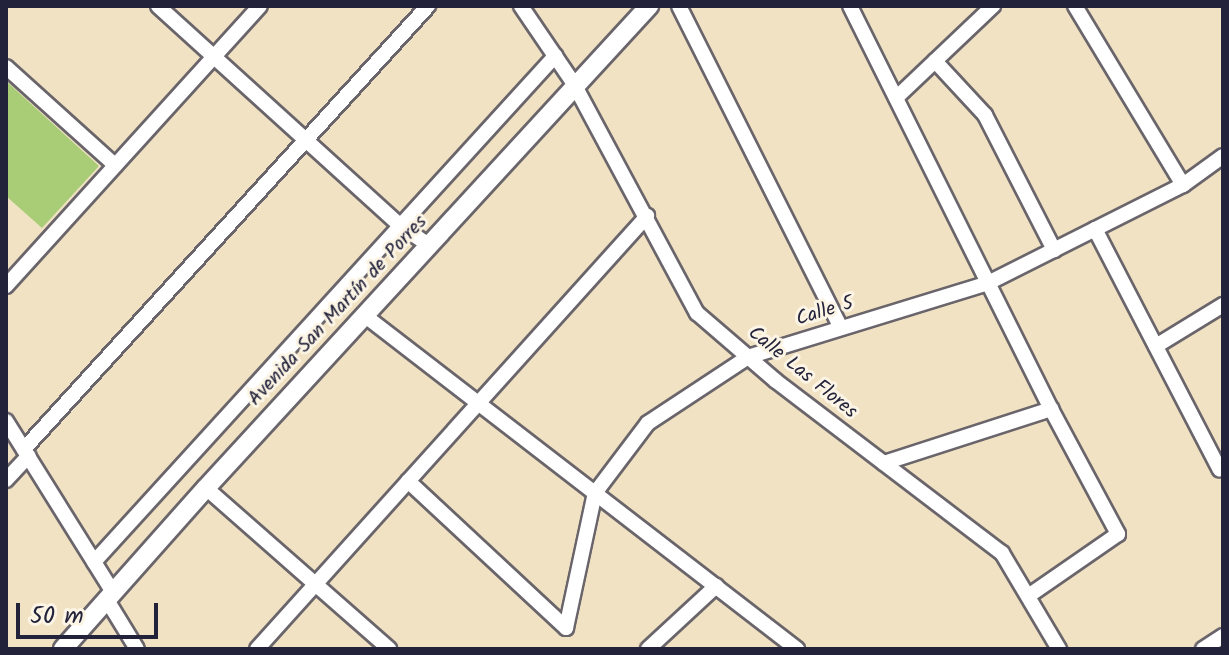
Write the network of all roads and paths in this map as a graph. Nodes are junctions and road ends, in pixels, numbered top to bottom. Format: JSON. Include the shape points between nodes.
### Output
{"nodes":[{"id":1,"x":158,"y":6,"type":"edge"},
{"id":2,"x":260,"y":6,"type":"edge"},
{"id":3,"x":428,"y":6,"type":"edge"},
{"id":4,"x":521,"y":6,"type":"edge"},
{"id":5,"x":649,"y":6,"type":"edge"},
{"id":6,"x":679,"y":6,"type":"edge"},
{"id":7,"x":850,"y":6,"type":"edge"},
{"id":8,"x":993,"y":6,"type":"edge"},
{"id":9,"x":1075,"y":6,"type":"edge"},
{"id":10,"x":214,"y":56,"type":"junction"},
{"id":11,"x":555,"y":56,"type":"junction"},
{"id":12,"x":935,"y":61,"type":"junction"},
{"id":13,"x":6,"y":67,"type":"edge"},
{"id":14,"x":574,"y":84,"type":"junction"},
{"id":15,"x":896,"y":98,"type":"junction"},
{"id":16,"x":305,"y":139,"type":"junction"},
{"id":17,"x":1223,"y":156,"type":"edge"},
{"id":18,"x":115,"y":165,"type":"junction"},
{"id":19,"x":1183,"y":185,"type":"junction"},
{"id":20,"x":647,"y":216,"type":"junction"},
{"id":21,"x":402,"y":227,"type":"junction"},
{"id":22,"x":1095,"y":229,"type":"junction"},
{"id":23,"x":429,"y":245,"type":"junction"},
{"id":24,"x":1054,"y":250,"type":"junction"},
{"id":25,"x":988,"y":283,"type":"junction"},
{"id":26,"x":6,"y":286,"type":"edge"},
{"id":27,"x":1223,"y":305,"type":"edge"},
{"id":28,"x":364,"y":315,"type":"junction"},
{"id":29,"x":841,"y":328,"type":"junction"},
{"id":30,"x":1156,"y":346,"type":"junction"},
{"id":31,"x":748,"y":357,"type":"junction"},
{"id":32,"x":478,"y":403,"type":"junction"},
{"id":33,"x":1051,"y":409,"type":"junction"},
{"id":34,"x":6,"y":421,"type":"edge"},
{"id":35,"x":26,"y":452,"type":"junction"},
{"id":36,"x":884,"y":463,"type":"junction"},
{"id":37,"x":1220,"y":470,"type":"dead end"},
{"id":38,"x":6,"y":480,"type":"edge"},
{"id":39,"x":408,"y":481,"type":"junction"},
{"id":40,"x":206,"y":488,"type":"junction"},
{"id":41,"x":595,"y":493,"type":"junction"},
{"id":42,"x":94,"y":562,"type":"junction"},
{"id":43,"x":313,"y":586,"type":"junction"},
{"id":44,"x":716,"y":586,"type":"junction"},
{"id":45,"x":110,"y":596,"type":"junction"},
{"id":46,"x":1028,"y":596,"type":"junction"},
{"id":47,"x":1223,"y":636,"type":"edge"},
{"id":48,"x":63,"y":649,"type":"edge"},
{"id":49,"x":137,"y":649,"type":"edge"},
{"id":50,"x":257,"y":649,"type":"edge"},
{"id":51,"x":389,"y":649,"type":"edge"},
{"id":52,"x":648,"y":649,"type":"edge"},
{"id":53,"x":797,"y":649,"type":"edge"},
{"id":54,"x":1059,"y":649,"type":"edge"},
{"id":55,"x":1203,"y":649,"type":"edge"}],
"edges":[{"from":1,"to":10,"type":"street"},
{"from":2,"to":10,"type":"street"},
{"from":3,"to":16,"type":"street"},
{"from":4,"to":11,"type":"street","name":"Calle Las Flores"},
{"from":5,"to":14,"type":"street","name":"Avenida San Martín de Porres"},
{"from":6,"to":29,"type":"street"},
{"from":7,"to":15,"type":"street"},
{"from":8,"to":12,"type":"street"},
{"from":9,"to":19,"type":"street"},
{"from":10,"to":16,"type":"street"},
{"from":10,"to":18,"type":"street"},
{"from":11,"to":14,"type":"street","name":"Calle Las Flores"},
{"from":11,"to":21,"type":"street"},
{"from":12,"to":15,"type":"street"},
{"from":12,"to":24,"type":"street","via":[[985,115]]},
{"from":13,"to":18,"type":"street"},
{"from":14,"to":20,"type":"street","name":"Calle Las Flores"},
{"from":14,"to":23,"type":"street","name":"Avenida San Martín de Porres"},
{"from":15,"to":25,"type":"street"},
{"from":16,"to":21,"type":"street"},
{"from":16,"to":35,"type":"street"},
{"from":17,"to":19,"type":"street","name":"Calle 5"},
{"from":18,"to":26,"type":"street"},
{"from":19,"to":22,"type":"street","name":"Calle 5"},
{"from":20,"to":31,"type":"street","name":"Calle Las Flores","via":[[697,313]]},
{"from":20,"to":32,"type":"street"},
{"from":21,"to":23,"type":"street"},
{"from":21,"to":42,"type":"street"},
{"from":22,"to":24,"type":"street","name":"Calle 5"},
{"from":22,"to":30,"type":"street"},
{"from":23,"to":28,"type":"street","name":"Avenida San Martín de Porres"},
{"from":24,"to":25,"type":"street","name":"Calle 5"},
{"from":25,"to":29,"type":"street","name":"Calle 5"},
{"from":25,"to":33,"type":"street"},
{"from":27,"to":30,"type":"street"},
{"from":28,"to":32,"type":"street"},
{"from":28,"to":40,"type":"street","name":"Avenida San Martín de Porres"},
{"from":29,"to":31,"type":"street","name":"Calle 5"},
{"from":30,"to":37,"type":"street"},
{"from":31,"to":36,"type":"street","name":"Calle Las Flores"},
{"from":31,"to":41,"type":"street","name":"Calle 5","via":[[648,423]]},
{"from":32,"to":39,"type":"street"},
{"from":32,"to":41,"type":"street"},
{"from":33,"to":36,"type":"street"},
{"from":33,"to":46,"type":"street","via":[[1118,534]]},
{"from":34,"to":35,"type":"street"},
{"from":35,"to":38,"type":"street"},
{"from":35,"to":42,"type":"street"},
{"from":36,"to":46,"type":"street","name":"Calle Las Flores","via":[[1002,553]]},
{"from":39,"to":41,"type":"street","name":"Calle 5","via":[[566,628]]},
{"from":39,"to":43,"type":"street"},
{"from":40,"to":43,"type":"street"},
{"from":40,"to":45,"type":"street","name":"Avenida San Martín de Porres"},
{"from":41,"to":44,"type":"street"},
{"from":42,"to":45,"type":"street"},
{"from":43,"to":50,"type":"street"},
{"from":43,"to":51,"type":"street"},
{"from":44,"to":52,"type":"street"},
{"from":44,"to":53,"type":"street"},
{"from":45,"to":48,"type":"street","name":"Avenida San Martín de Porres"},
{"from":45,"to":49,"type":"street"},
{"from":46,"to":54,"type":"street","name":"Calle Las Flores"},
{"from":47,"to":55,"type":"street"}]}
